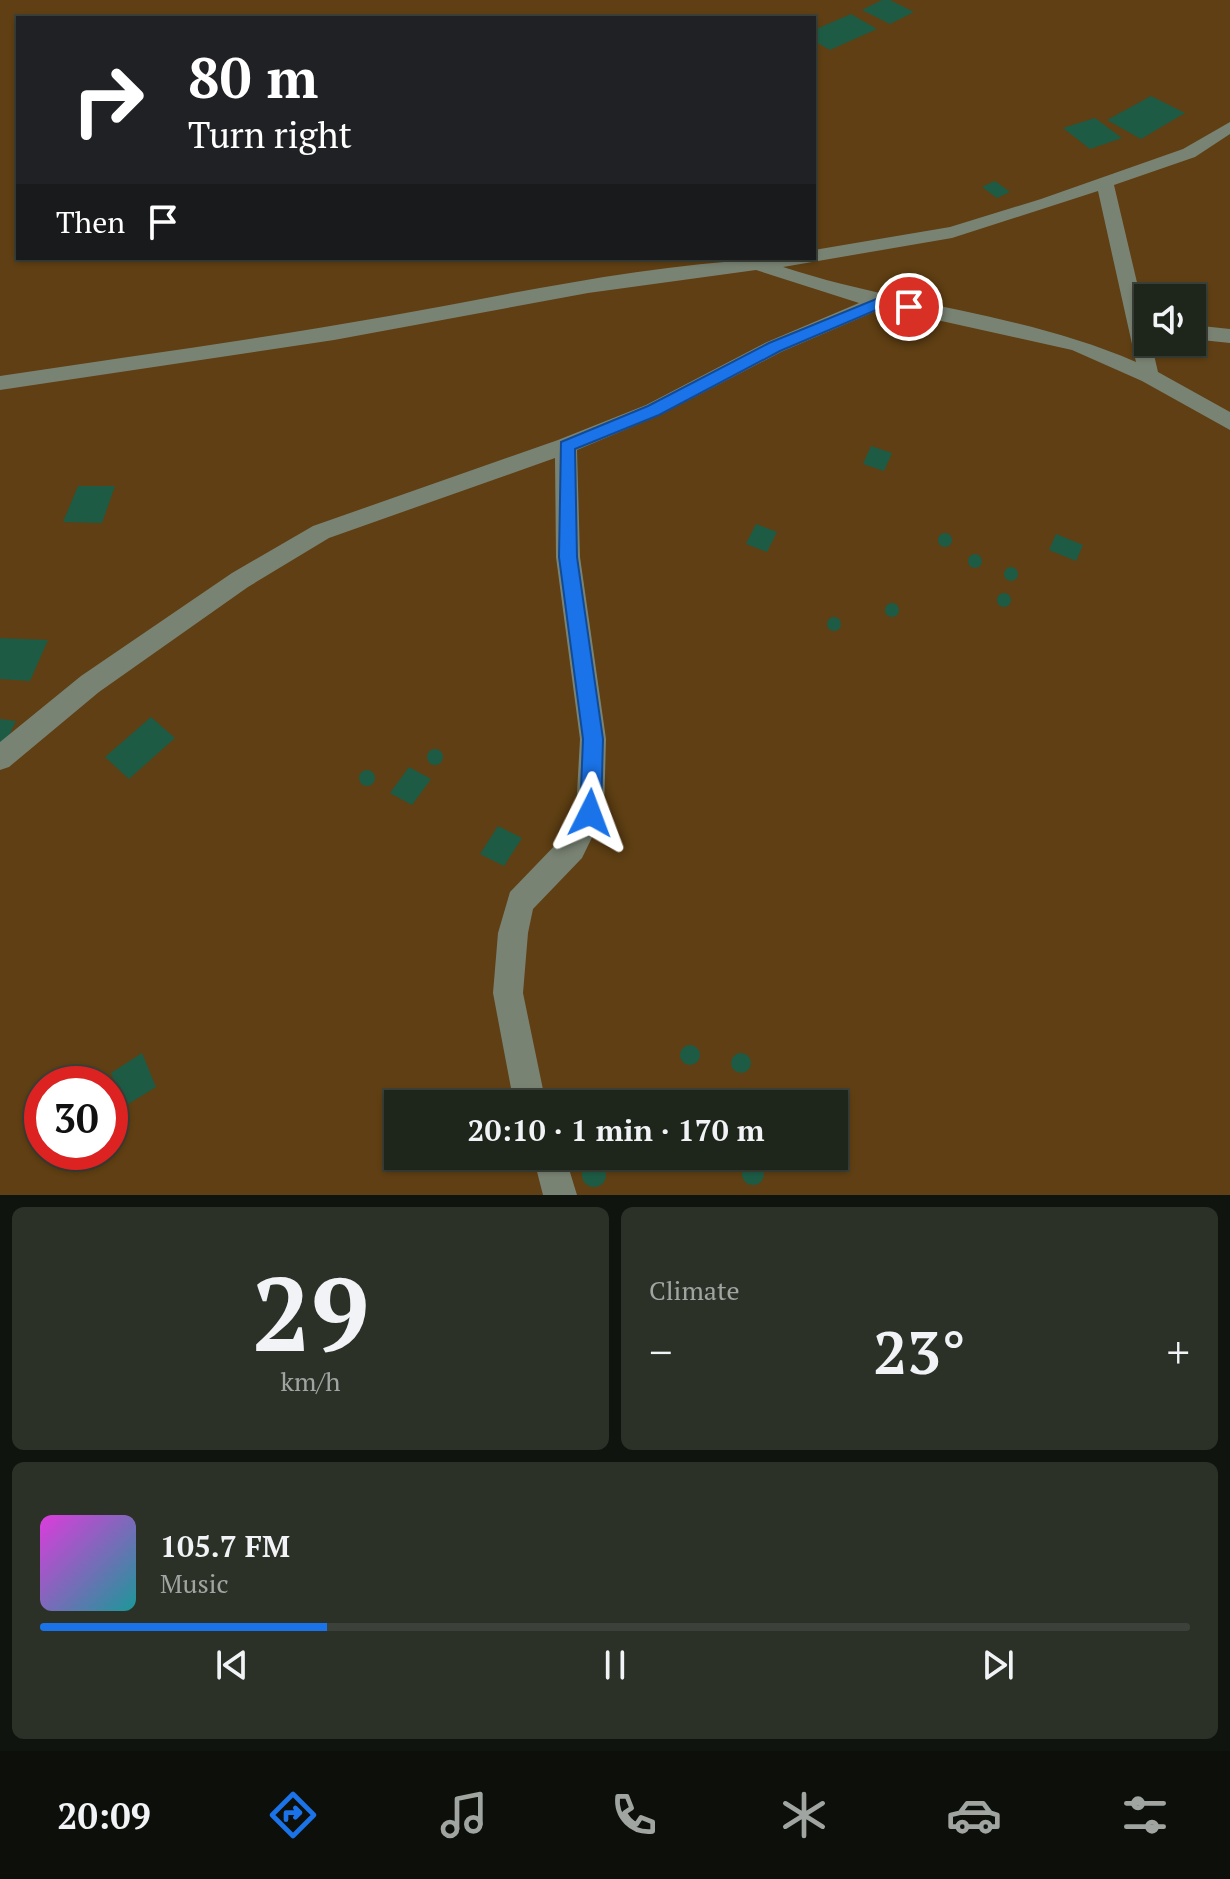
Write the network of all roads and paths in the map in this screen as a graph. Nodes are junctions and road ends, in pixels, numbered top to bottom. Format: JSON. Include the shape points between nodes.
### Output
{"nodes":[{"id":1,"x":1230,"y":127,"type":"edge"},
{"id":2,"x":1105,"y":185,"type":"junction"},
{"id":3,"x":816,"y":256,"type":"edge"},
{"id":4,"x":790,"y":260,"type":"edge"},
{"id":5,"x":760,"y":265,"type":"junction"},
{"id":6,"x":1134,"y":293,"type":"edge"},
{"id":7,"x":881,"y":301,"type":"junction"},
{"id":8,"x":1206,"y":333,"type":"edge"},
{"id":9,"x":1230,"y":336,"type":"edge"},
{"id":10,"x":1147,"y":356,"type":"edge"},
{"id":11,"x":1149,"y":376,"type":"junction"},
{"id":12,"x":0,"y":383,"type":"edge"},
{"id":13,"x":1230,"y":422,"type":"edge"},
{"id":14,"x":566,"y":446,"type":"junction"},
{"id":15,"x":0,"y":758,"type":"edge"},
{"id":16,"x":527,"y":1090,"type":"edge"},
{"id":17,"x":553,"y":1170,"type":"edge"},
{"id":18,"x":560,"y":1195,"type":"edge"}],
"edges":[{"from":1,"to":2,"type":"street","via":[[1189,153]]},
{"from":2,"to":3,"type":"street","via":[[952,232]]},
{"from":2,"to":6,"type":"street"},
{"from":4,"to":5,"type":"street"},
{"from":5,"to":7,"type":"street"},
{"from":5,"to":12,"type":"street","via":[[588,287],[363,329]]},
{"from":7,"to":11,"type":"street","via":[[1078,345]]},
{"from":7,"to":14,"type":"street"},
{"from":8,"to":9,"type":"street"},
{"from":10,"to":11,"type":"street"},
{"from":11,"to":13,"type":"street"},
{"from":14,"to":15,"type":"street","via":[[321,532],[240,580],[90,684]]},
{"from":14,"to":16,"type":"street","via":[[568,557],[593,739],[590,813],[572,848],[520,902],[508,993]]},
{"from":17,"to":18,"type":"street"}]}
